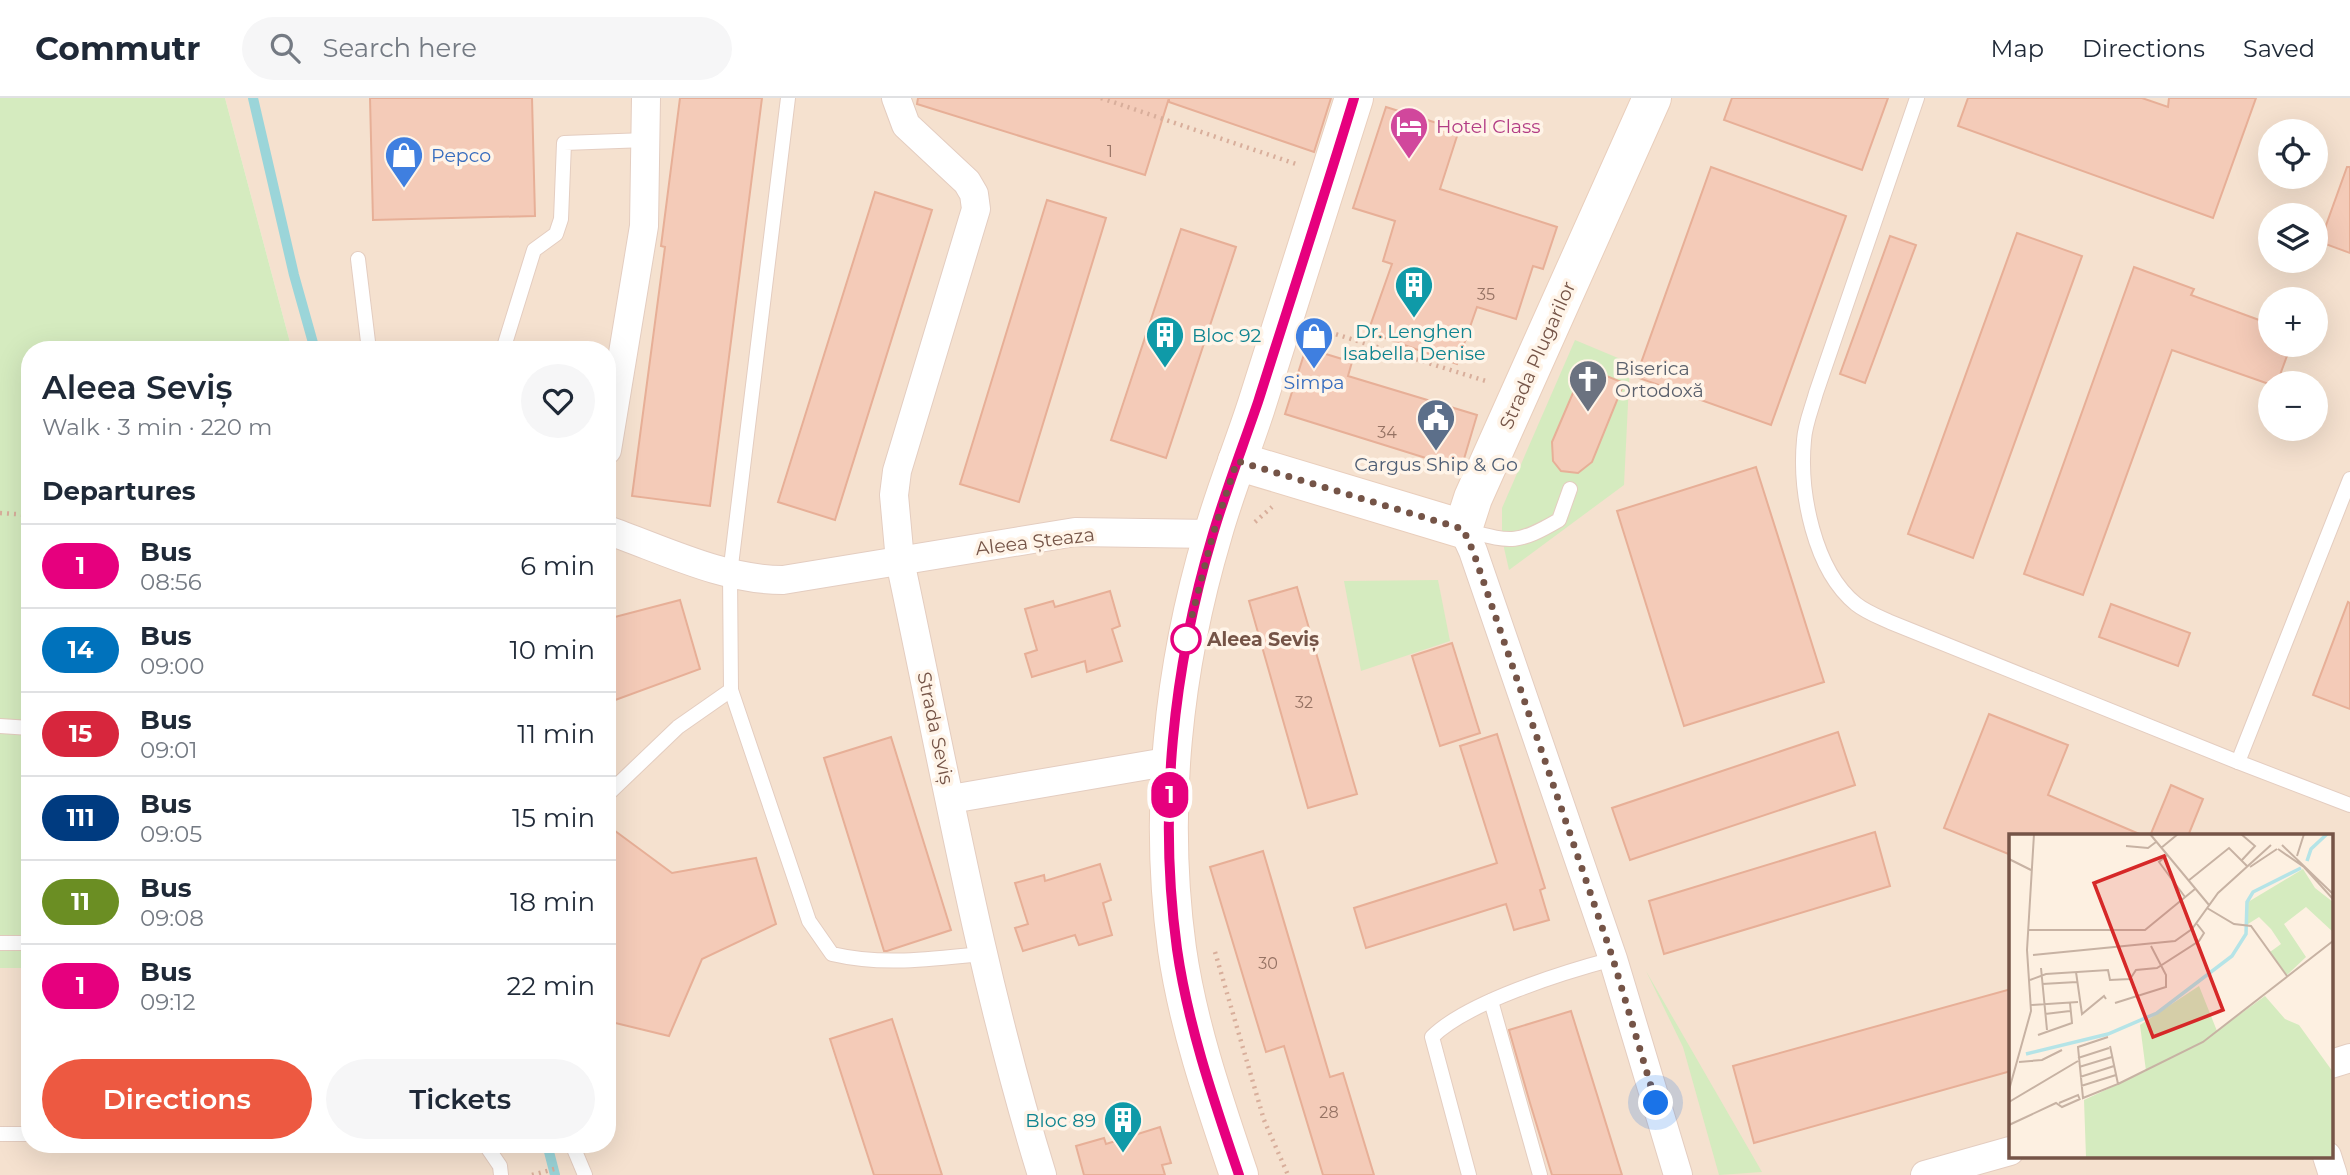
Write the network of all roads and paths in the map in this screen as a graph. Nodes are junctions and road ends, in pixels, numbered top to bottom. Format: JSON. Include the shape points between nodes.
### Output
{"nodes":[{"id":1,"x":646,"y":98,"type":"edge"},
{"id":2,"x":788,"y":98,"type":"edge"},
{"id":3,"x":896,"y":98,"type":"edge"},
{"id":4,"x":1101,"y":98,"type":"edge"},
{"id":5,"x":1354,"y":98,"type":"edge"},
{"id":6,"x":1652,"y":98,"type":"edge"},
{"id":7,"x":1917,"y":98,"type":"edge"},
{"id":8,"x":646,"y":140,"type":"junction"},
{"id":9,"x":1330,"y":175,"type":"junction"},
{"id":10,"x":358,"y":259,"type":"dead end"},
{"id":11,"x":1312,"y":327,"type":"dead end"},
{"id":12,"x":368,"y":341,"type":"edge"},
{"id":13,"x":506,"y":341,"type":"edge"},
{"id":14,"x":1499,"y":385,"type":"dead end"},
{"id":15,"x":616,"y":396,"type":"edge"},
{"id":16,"x":1237,"y":461,"type":"junction"},
{"id":17,"x":2350,"y":479,"type":"edge"},
{"id":18,"x":1570,"y":489,"type":"dead end"},
{"id":19,"x":1273,"y":505,"type":"dead end"},
{"id":20,"x":0,"y":513,"type":"edge"},
{"id":21,"x":21,"y":514,"type":"edge"},
{"id":22,"x":1463,"y":529,"type":"junction"},
{"id":23,"x":1251,"y":530,"type":"dead end"},
{"id":24,"x":616,"y":533,"type":"edge"},
{"id":25,"x":1213,"y":534,"type":"junction"},
{"id":26,"x":900,"y":561,"type":"junction"},
{"id":27,"x":730,"y":574,"type":"junction"},
{"id":28,"x":731,"y":690,"type":"junction"},
{"id":29,"x":0,"y":726,"type":"edge"},
{"id":30,"x":21,"y":727,"type":"edge"},
{"id":31,"x":1172,"y":761,"type":"junction"},
{"id":32,"x":2238,"y":762,"type":"junction"},
{"id":33,"x":616,"y":786,"type":"edge"},
{"id":34,"x":951,"y":799,"type":"junction"},
{"id":35,"x":2350,"y":805,"type":"edge"},
{"id":36,"x":0,"y":943,"type":"edge"},
{"id":37,"x":21,"y":943,"type":"edge"},
{"id":38,"x":1214,"y":947,"type":"dead end"},
{"id":39,"x":981,"y":954,"type":"junction"},
{"id":40,"x":1613,"y":959,"type":"junction"},
{"id":41,"x":1491,"y":1001,"type":"junction"},
{"id":42,"x":2350,"y":1058,"type":"edge"},
{"id":43,"x":2332,"y":1064,"type":"edge"},
{"id":44,"x":0,"y":1134,"type":"edge"},
{"id":45,"x":21,"y":1134,"type":"edge"},
{"id":46,"x":491,"y":1153,"type":"edge"},
{"id":47,"x":576,"y":1153,"type":"edge"},
{"id":48,"x":2328,"y":1158,"type":"edge"},
{"id":49,"x":2003,"y":1160,"type":"edge"},
{"id":50,"x":545,"y":1172,"type":"dead end"},
{"id":51,"x":501,"y":1175,"type":"edge"},
{"id":52,"x":532,"y":1175,"type":"edge"},
{"id":53,"x":585,"y":1175,"type":"edge"},
{"id":54,"x":1042,"y":1175,"type":"edge"},
{"id":55,"x":1239,"y":1175,"type":"edge"},
{"id":56,"x":1287,"y":1175,"type":"edge"},
{"id":57,"x":1469,"y":1175,"type":"edge"},
{"id":58,"x":1540,"y":1175,"type":"edge"},
{"id":59,"x":1678,"y":1175,"type":"edge"},
{"id":60,"x":1926,"y":1175,"type":"edge"},
{"id":61,"x":2333,"y":1175,"type":"edge"}],
"edges":[{"from":1,"to":8,"type":"street"},
{"from":2,"to":27,"type":"lane"},
{"from":3,"to":26,"type":"street","via":[[906,125],[967,182],[976,209],[897,471],[894,495]]},
{"from":4,"to":9,"type":"path"},
{"from":5,"to":9,"type":"street"},
{"from":6,"to":22,"type":"street","name":"Strada Plugarilor"},
{"from":7,"to":32,"type":"lane","via":[[1804,439],[1805,485],[1829,573],[1856,604],[1890,622]]},
{"from":8,"to":13,"type":"lane","via":[[564,143],[561,219],[556,234],[534,250]]},
{"from":8,"to":15,"type":"street","via":[[644,226]]},
{"from":9,"to":16,"type":"street"},
{"from":10,"to":12,"type":"lane"},
{"from":11,"to":14,"type":"path"},
{"from":16,"to":22,"type":"street"},
{"from":16,"to":25,"type":"street"},
{"from":17,"to":32,"type":"lane"},
{"from":18,"to":22,"type":"lane","via":[[1559,520],[1529,538],[1502,539]]},
{"from":19,"to":23,"type":"path"},
{"from":20,"to":21,"type":"path"},
{"from":22,"to":40,"type":"street"},
{"from":24,"to":27,"type":"street"},
{"from":25,"to":26,"type":"street","name":"Aleea Șteaza","via":[[1075,532]]},
{"from":25,"to":31,"type":"street","via":[[1182,659]]},
{"from":26,"to":27,"type":"street","via":[[783,580]]},
{"from":26,"to":34,"type":"street","name":"Strada Seviș"},
{"from":27,"to":28,"type":"lane"},
{"from":28,"to":33,"type":"lane","via":[[678,727]]},
{"from":28,"to":39,"type":"lane","via":[[809,921],[832,954],[901,962]]},
{"from":29,"to":30,"type":"lane"},
{"from":31,"to":34,"type":"street","name":"Strada Seviș"},
{"from":31,"to":55,"type":"street","via":[[1170,875],[1177,950],[1191,1019]]},
{"from":32,"to":35,"type":"lane"},
{"from":34,"to":39,"type":"street"},
{"from":36,"to":37,"type":"lane"},
{"from":38,"to":56,"type":"path","via":[[1264,1120]]},
{"from":39,"to":54,"type":"street"},
{"from":40,"to":41,"type":"lane"},
{"from":40,"to":59,"type":"street"},
{"from":41,"to":57,"type":"lane","via":[[1433,1037]]},
{"from":41,"to":58,"type":"lane"},
{"from":42,"to":43,"type":"street"},
{"from":44,"to":45,"type":"lane"},
{"from":46,"to":51,"type":"lane"},
{"from":47,"to":53,"type":"lane"},
{"from":48,"to":61,"type":"street"},
{"from":49,"to":60,"type":"street"},
{"from":50,"to":52,"type":"path"}]}
